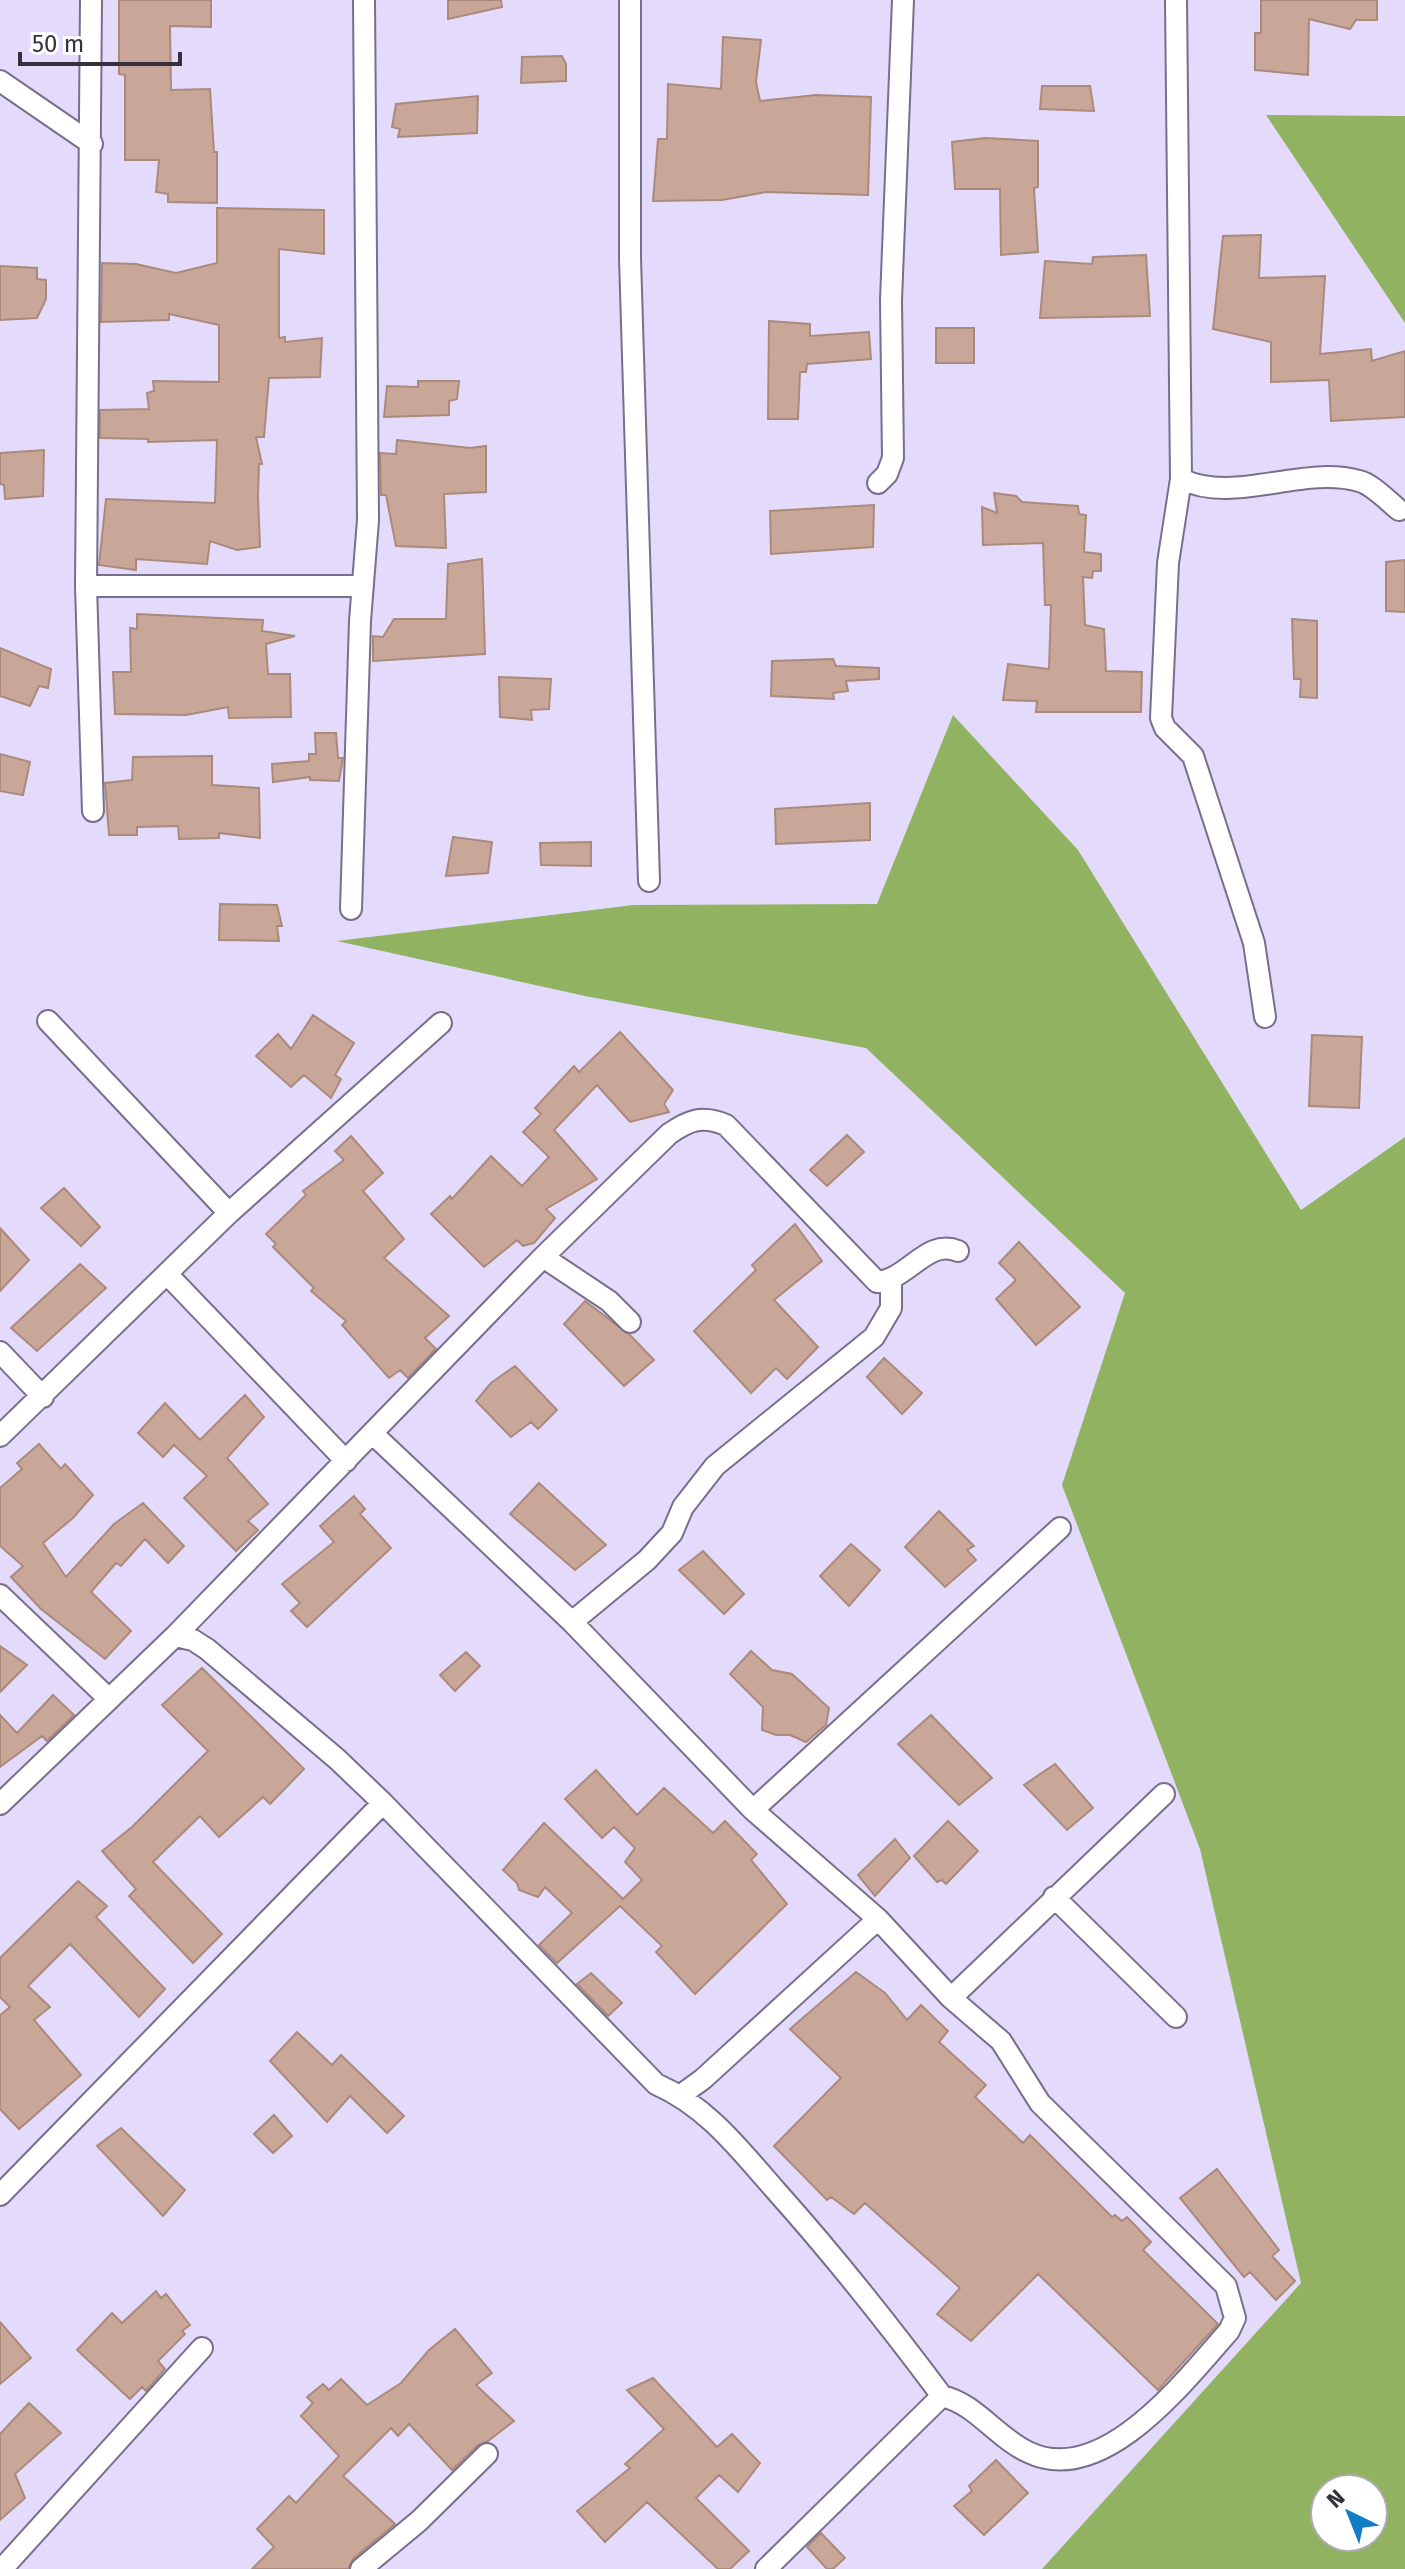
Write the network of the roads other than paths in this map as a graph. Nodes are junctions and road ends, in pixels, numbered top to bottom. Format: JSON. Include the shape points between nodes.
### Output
{"nodes":[{"id":1,"x":91,"y":0,"type":"edge"},
{"id":2,"x":364,"y":0,"type":"edge"},
{"id":3,"x":630,"y":0,"type":"edge"},
{"id":4,"x":903,"y":0,"type":"edge"},
{"id":5,"x":1176,"y":0,"type":"edge"},
{"id":6,"x":0,"y":81,"type":"edge"},
{"id":7,"x":92,"y":144,"type":"junction"},
{"id":8,"x":1181,"y":479,"type":"junction"},
{"id":9,"x":878,"y":483,"type":"dead end"},
{"id":10,"x":1399,"y":510,"type":"dead end"},
{"id":11,"x":86,"y":586,"type":"junction"},
{"id":12,"x":363,"y":586,"type":"junction"},
{"id":13,"x":93,"y":811,"type":"dead end"},
{"id":14,"x":649,"y":881,"type":"dead end"},
{"id":15,"x":351,"y":909,"type":"dead end"},
{"id":16,"x":1265,"y":1017,"type":"dead end"},
{"id":17,"x":48,"y":1021,"type":"dead end"},
{"id":18,"x":441,"y":1023,"type":"dead end"},
{"id":19,"x":229,"y":1213,"type":"junction"},
{"id":20,"x":958,"y":1251,"type":"dead end"},
{"id":21,"x":543,"y":1257,"type":"junction"},
{"id":22,"x":167,"y":1274,"type":"junction"},
{"id":23,"x":891,"y":1280,"type":"junction"},
{"id":24,"x":630,"y":1322,"type":"dead end"},
{"id":25,"x":0,"y":1352,"type":"edge"},
{"id":26,"x":43,"y":1397,"type":"junction"},
{"id":27,"x":373,"y":1434,"type":"junction"},
{"id":28,"x":0,"y":1436,"type":"edge"},
{"id":29,"x":346,"y":1461,"type":"junction"},
{"id":30,"x":1060,"y":1528,"type":"dead end"},
{"id":31,"x":0,"y":1595,"type":"edge"},
{"id":32,"x":572,"y":1622,"type":"junction"},
{"id":33,"x":175,"y":1636,"type":"junction"},
{"id":34,"x":109,"y":1699,"type":"junction"},
{"id":35,"x":1164,"y":1794,"type":"dead end"},
{"id":36,"x":383,"y":1803,"type":"junction"},
{"id":37,"x":0,"y":1804,"type":"edge"},
{"id":38,"x":753,"y":1810,"type":"junction"},
{"id":39,"x":1054,"y":1897,"type":"junction"},
{"id":40,"x":878,"y":1919,"type":"junction"},
{"id":41,"x":951,"y":1998,"type":"junction"},
{"id":42,"x":1176,"y":2017,"type":"dead end"},
{"id":43,"x":681,"y":2095,"type":"junction"},
{"id":44,"x":0,"y":2195,"type":"edge"},
{"id":45,"x":202,"y":2348,"type":"dead end"},
{"id":46,"x":942,"y":2396,"type":"junction"},
{"id":47,"x":487,"y":2454,"type":"dead end"},
{"id":48,"x":2,"y":2569,"type":"edge"},
{"id":49,"x":361,"y":2569,"type":"edge"},
{"id":50,"x":766,"y":2569,"type":"edge"}],
"edges":[{"from":1,"to":7,"type":"street"},
{"from":2,"to":12,"type":"street","via":[[368,520]]},
{"from":3,"to":14,"type":"street","via":[[630,258]]},
{"from":4,"to":9,"type":"street","via":[[891,300],[893,458]]},
{"from":5,"to":8,"type":"street"},
{"from":6,"to":7,"type":"street"},
{"from":7,"to":11,"type":"street"},
{"from":8,"to":10,"type":"street","via":[[1197,487],[1306,477],[1361,481]]},
{"from":8,"to":16,"type":"street","via":[[1168,563],[1161,718],[1193,756],[1254,943]]},
{"from":11,"to":12,"type":"street"},
{"from":11,"to":13,"type":"street"},
{"from":12,"to":15,"type":"street"},
{"from":17,"to":19,"type":"street"},
{"from":18,"to":19,"type":"street"},
{"from":19,"to":22,"type":"street"},
{"from":20,"to":23,"type":"street","via":[[935,1248]]},
{"from":21,"to":23,"type":"street","via":[[669,1134],[687,1121],[709,1117],[726,1125],[864,1272],[877,1282]]},
{"from":21,"to":24,"type":"street","via":[[609,1301]]},
{"from":21,"to":27,"type":"street"},
{"from":22,"to":26,"type":"street"},
{"from":22,"to":29,"type":"street"},
{"from":23,"to":32,"type":"street","via":[[891,1308],[874,1337],[715,1466],[683,1507],[672,1533]]},
{"from":25,"to":26,"type":"street"},
{"from":26,"to":28,"type":"street"},
{"from":27,"to":29,"type":"street"},
{"from":27,"to":32,"type":"street"},
{"from":29,"to":33,"type":"street"},
{"from":30,"to":38,"type":"street"},
{"from":31,"to":34,"type":"street"},
{"from":32,"to":38,"type":"street"},
{"from":33,"to":34,"type":"street"},
{"from":33,"to":36,"type":"street","via":[[207,1649]]},
{"from":34,"to":37,"type":"street"},
{"from":35,"to":39,"type":"street"},
{"from":36,"to":43,"type":"street","via":[[656,2084]]},
{"from":36,"to":44,"type":"street"},
{"from":38,"to":40,"type":"street"},
{"from":39,"to":41,"type":"street"},
{"from":39,"to":42,"type":"street"},
{"from":40,"to":41,"type":"street"},
{"from":40,"to":43,"type":"street"},
{"from":41,"to":46,"type":"street","via":[[1001,2041],[1040,2103],[1226,2286],[1235,2318],[1149,2417],[1110,2446],[1077,2457],[1047,2459],[1027,2452],[959,2400]]},
{"from":43,"to":46,"type":"street","via":[[717,2124],[857,2281]]},
{"from":45,"to":48,"type":"street"},
{"from":46,"to":50,"type":"street"},
{"from":47,"to":49,"type":"street"}]}
